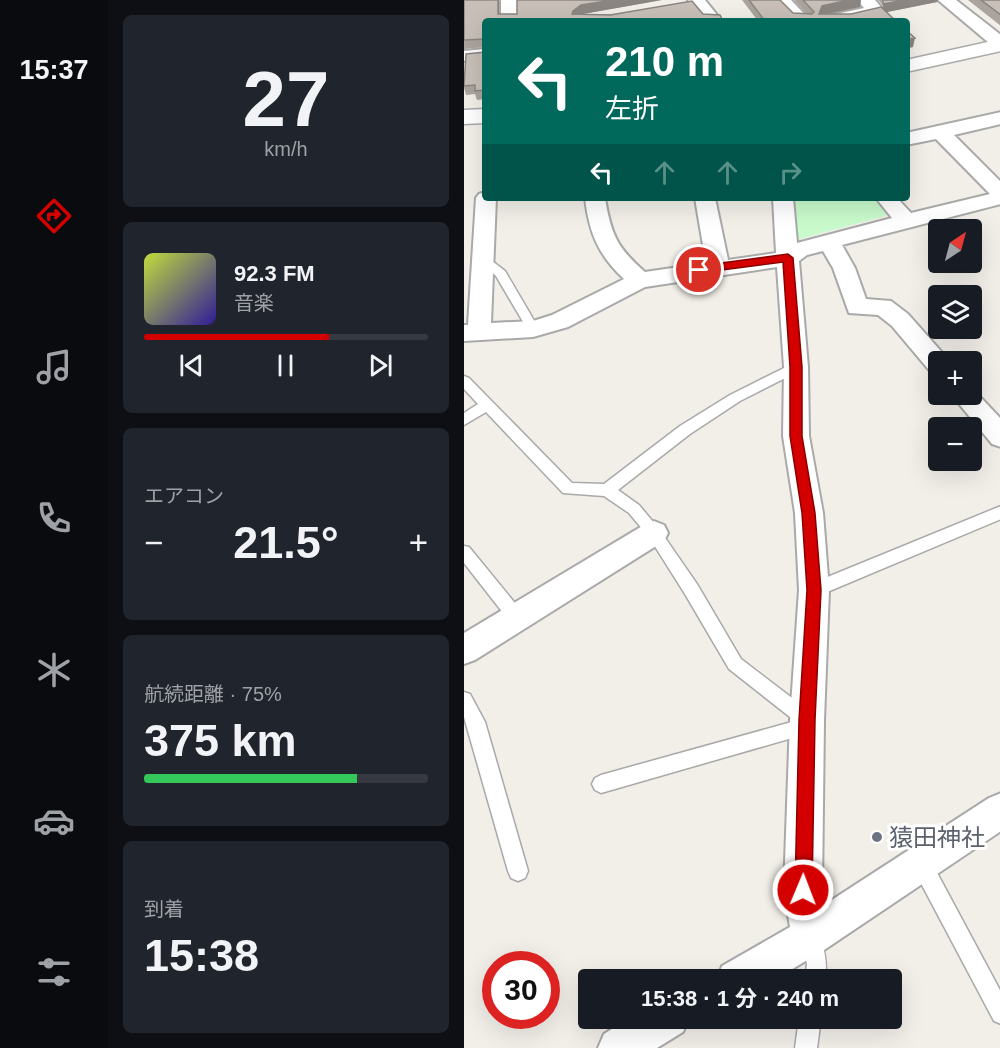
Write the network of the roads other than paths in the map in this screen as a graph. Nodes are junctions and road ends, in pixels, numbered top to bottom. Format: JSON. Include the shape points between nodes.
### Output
{"nodes":[{"id":1,"x":509,"y":0,"type":"edge"},
{"id":2,"x":782,"y":0,"type":"edge"},
{"id":3,"x":865,"y":0,"type":"edge"},
{"id":4,"x":946,"y":0,"type":"edge"},
{"id":5,"x":693,"y":1,"type":"edge"},
{"id":6,"x":509,"y":18,"type":"edge"},
{"id":7,"x":711,"y":18,"type":"edge"},
{"id":8,"x":800,"y":18,"type":"edge"},
{"id":9,"x":842,"y":18,"type":"edge"},
{"id":10,"x":1001,"y":44,"type":"edge"},
{"id":11,"x":482,"y":54,"type":"edge"},
{"id":12,"x":464,"y":56,"type":"edge"},
{"id":13,"x":910,"y":65,"type":"edge"},
{"id":14,"x":482,"y":116,"type":"edge"},
{"id":15,"x":464,"y":117,"type":"edge"},
{"id":16,"x":1001,"y":118,"type":"edge"},
{"id":17,"x":940,"y":132,"type":"junction"},
{"id":18,"x":910,"y":138,"type":"edge"},
{"id":19,"x":482,"y":192,"type":"edge"},
{"id":20,"x":464,"y":194,"type":"edge"},
{"id":21,"x":1001,"y":194,"type":"edge"},
{"id":22,"x":1001,"y":198,"type":"edge"},
{"id":23,"x":485,"y":201,"type":"edge"},
{"id":24,"x":595,"y":201,"type":"edge"},
{"id":25,"x":706,"y":201,"type":"edge"},
{"id":26,"x":783,"y":201,"type":"edge"},
{"id":27,"x":889,"y":201,"type":"edge"},
{"id":28,"x":906,"y":221,"type":"junction"},
{"id":29,"x":829,"y":242,"type":"junction"},
{"id":30,"x":477,"y":251,"type":"edge"},
{"id":31,"x":788,"y":258,"type":"junction"},
{"id":32,"x":718,"y":267,"type":"junction"},
{"id":33,"x":640,"y":280,"type":"junction"},
{"id":34,"x":533,"y":329,"type":"junction"},
{"id":35,"x":472,"y":332,"type":"edge"},
{"id":36,"x":928,"y":352,"type":"edge"},
{"id":37,"x":796,"y":367,"type":"junction"},
{"id":38,"x":464,"y":381,"type":"edge"},
{"id":39,"x":488,"y":404,"type":"junction"},
{"id":40,"x":973,"y":405,"type":"edge"},
{"id":41,"x":464,"y":420,"type":"edge"},
{"id":42,"x":1001,"y":437,"type":"edge"},
{"id":43,"x":607,"y":490,"type":"junction"},
{"id":44,"x":1001,"y":512,"type":"edge"},
{"id":45,"x":654,"y":533,"type":"junction"},
{"id":46,"x":464,"y":552,"type":"edge"},
{"id":47,"x":814,"y":590,"type":"junction"},
{"id":48,"x":517,"y":618,"type":"junction"},
{"id":49,"x":464,"y":650,"type":"edge"},
{"id":50,"x":464,"y":700,"type":"edge"},
{"id":51,"x":807,"y":723,"type":"junction"},
{"id":52,"x":601,"y":784,"type":"dead end"},
{"id":53,"x":1001,"y":810,"type":"edge"},
{"id":54,"x":921,"y":863,"type":"junction"},
{"id":55,"x":518,"y":871,"type":"dead end"},
{"id":56,"x":810,"y":936,"type":"junction"},
{"id":57,"x":754,"y":969,"type":"edge"},
{"id":58,"x":816,"y":969,"type":"edge"},
{"id":59,"x":1001,"y":1014,"type":"edge"},
{"id":60,"x":650,"y":1029,"type":"edge"},
{"id":61,"x":809,"y":1029,"type":"edge"},
{"id":62,"x":618,"y":1048,"type":"edge"},
{"id":63,"x":806,"y":1048,"type":"edge"}],
"edges":[{"from":1,"to":6,"type":"street"},
{"from":2,"to":8,"type":"street"},
{"from":3,"to":9,"type":"street","via":[[873,11]]},
{"from":4,"to":10,"type":"street"},
{"from":5,"to":7,"type":"street"},
{"from":10,"to":13,"type":"street"},
{"from":11,"to":12,"type":"street"},
{"from":14,"to":15,"type":"street"},
{"from":16,"to":17,"type":"street"},
{"from":17,"to":18,"type":"street"},
{"from":17,"to":21,"type":"street"},
{"from":19,"to":20,"type":"street"},
{"from":22,"to":28,"type":"street"},
{"from":23,"to":30,"type":"street"},
{"from":24,"to":33,"type":"street","via":[[600,234],[606,246]]},
{"from":25,"to":32,"type":"street"},
{"from":26,"to":31,"type":"street"},
{"from":27,"to":28,"type":"street"},
{"from":28,"to":29,"type":"street"},
{"from":29,"to":31,"type":"street","via":[[799,250]]},
{"from":29,"to":36,"type":"street","via":[[844,268],[857,307],[883,307]]},
{"from":30,"to":34,"type":"lane","via":[[501,274]]},
{"from":30,"to":35,"type":"street"},
{"from":31,"to":32,"type":"street"},
{"from":31,"to":37,"type":"street"},
{"from":32,"to":33,"type":"street"},
{"from":33,"to":34,"type":"street","via":[[560,321]]},
{"from":34,"to":35,"type":"street"},
{"from":37,"to":43,"type":"lane","via":[[735,398],[685,430]]},
{"from":37,"to":47,"type":"street","via":[[796,436],[809,513]]},
{"from":38,"to":39,"type":"lane"},
{"from":39,"to":41,"type":"lane"},
{"from":39,"to":43,"type":"lane","via":[[568,489]]},
{"from":40,"to":42,"type":"street"},
{"from":43,"to":45,"type":"lane","via":[[634,509]]},
{"from":44,"to":47,"type":"lane"},
{"from":45,"to":48,"type":"street"},
{"from":45,"to":51,"type":"lane","via":[[736,664]]},
{"from":46,"to":48,"type":"lane"},
{"from":47,"to":51,"type":"street"},
{"from":48,"to":49,"type":"street"},
{"from":50,"to":55,"type":"lane","via":[[476,722]]},
{"from":51,"to":52,"type":"lane"},
{"from":51,"to":56,"type":"street","via":[[803,890]]},
{"from":53,"to":54,"type":"street"},
{"from":54,"to":56,"type":"street"},
{"from":54,"to":59,"type":"lane"},
{"from":56,"to":57,"type":"street"},
{"from":56,"to":58,"type":"lane"},
{"from":60,"to":62,"type":"street"},
{"from":61,"to":63,"type":"lane"}]}
